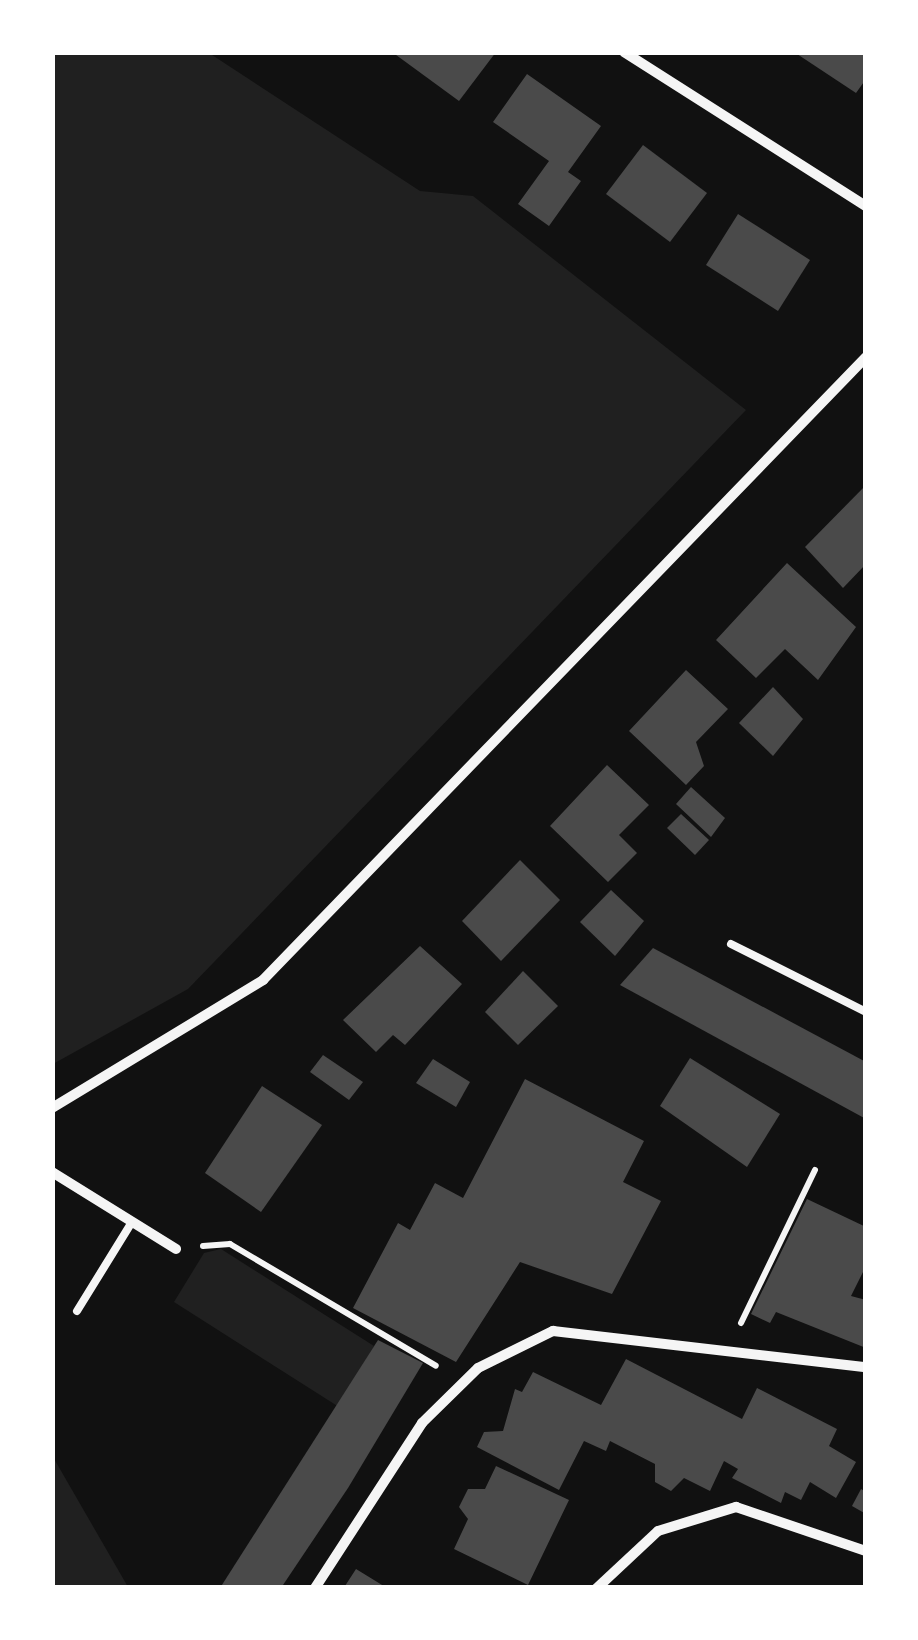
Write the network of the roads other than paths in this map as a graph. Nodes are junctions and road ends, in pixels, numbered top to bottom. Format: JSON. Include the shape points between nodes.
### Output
{"nodes":[{"id":1,"x":624,"y":52,"type":"edge"},
{"id":2,"x":866,"y":206,"type":"edge"},
{"id":3,"x":866,"y":357,"type":"edge"},
{"id":4,"x":731,"y":944,"type":"dead end"},
{"id":5,"x":866,"y":1012,"type":"edge"},
{"id":6,"x":52,"y":1108,"type":"edge"},
{"id":7,"x":52,"y":1172,"type":"edge"},
{"id":8,"x":132,"y":1222,"type":"junction"},
{"id":9,"x":176,"y":1249,"type":"road end"},
{"id":10,"x":77,"y":1312,"type":"dead end"},
{"id":11,"x":866,"y":1367,"type":"edge"},
{"id":12,"x":866,"y":1551,"type":"edge"},
{"id":13,"x":314,"y":1588,"type":"edge"},
{"id":14,"x":598,"y":1588,"type":"edge"}],
"edges":[{"from":1,"to":2,"type":"street"},
{"from":3,"to":6,"type":"street","via":[[262,980]]},
{"from":4,"to":5,"type":"lane"},
{"from":7,"to":8,"type":"street"},
{"from":8,"to":9,"type":"street"},
{"from":8,"to":10,"type":"lane"},
{"from":11,"to":13,"type":"street","via":[[553,1331],[465,1382],[422,1423]]},
{"from":12,"to":14,"type":"street","via":[[736,1507],[658,1530]]}]}
